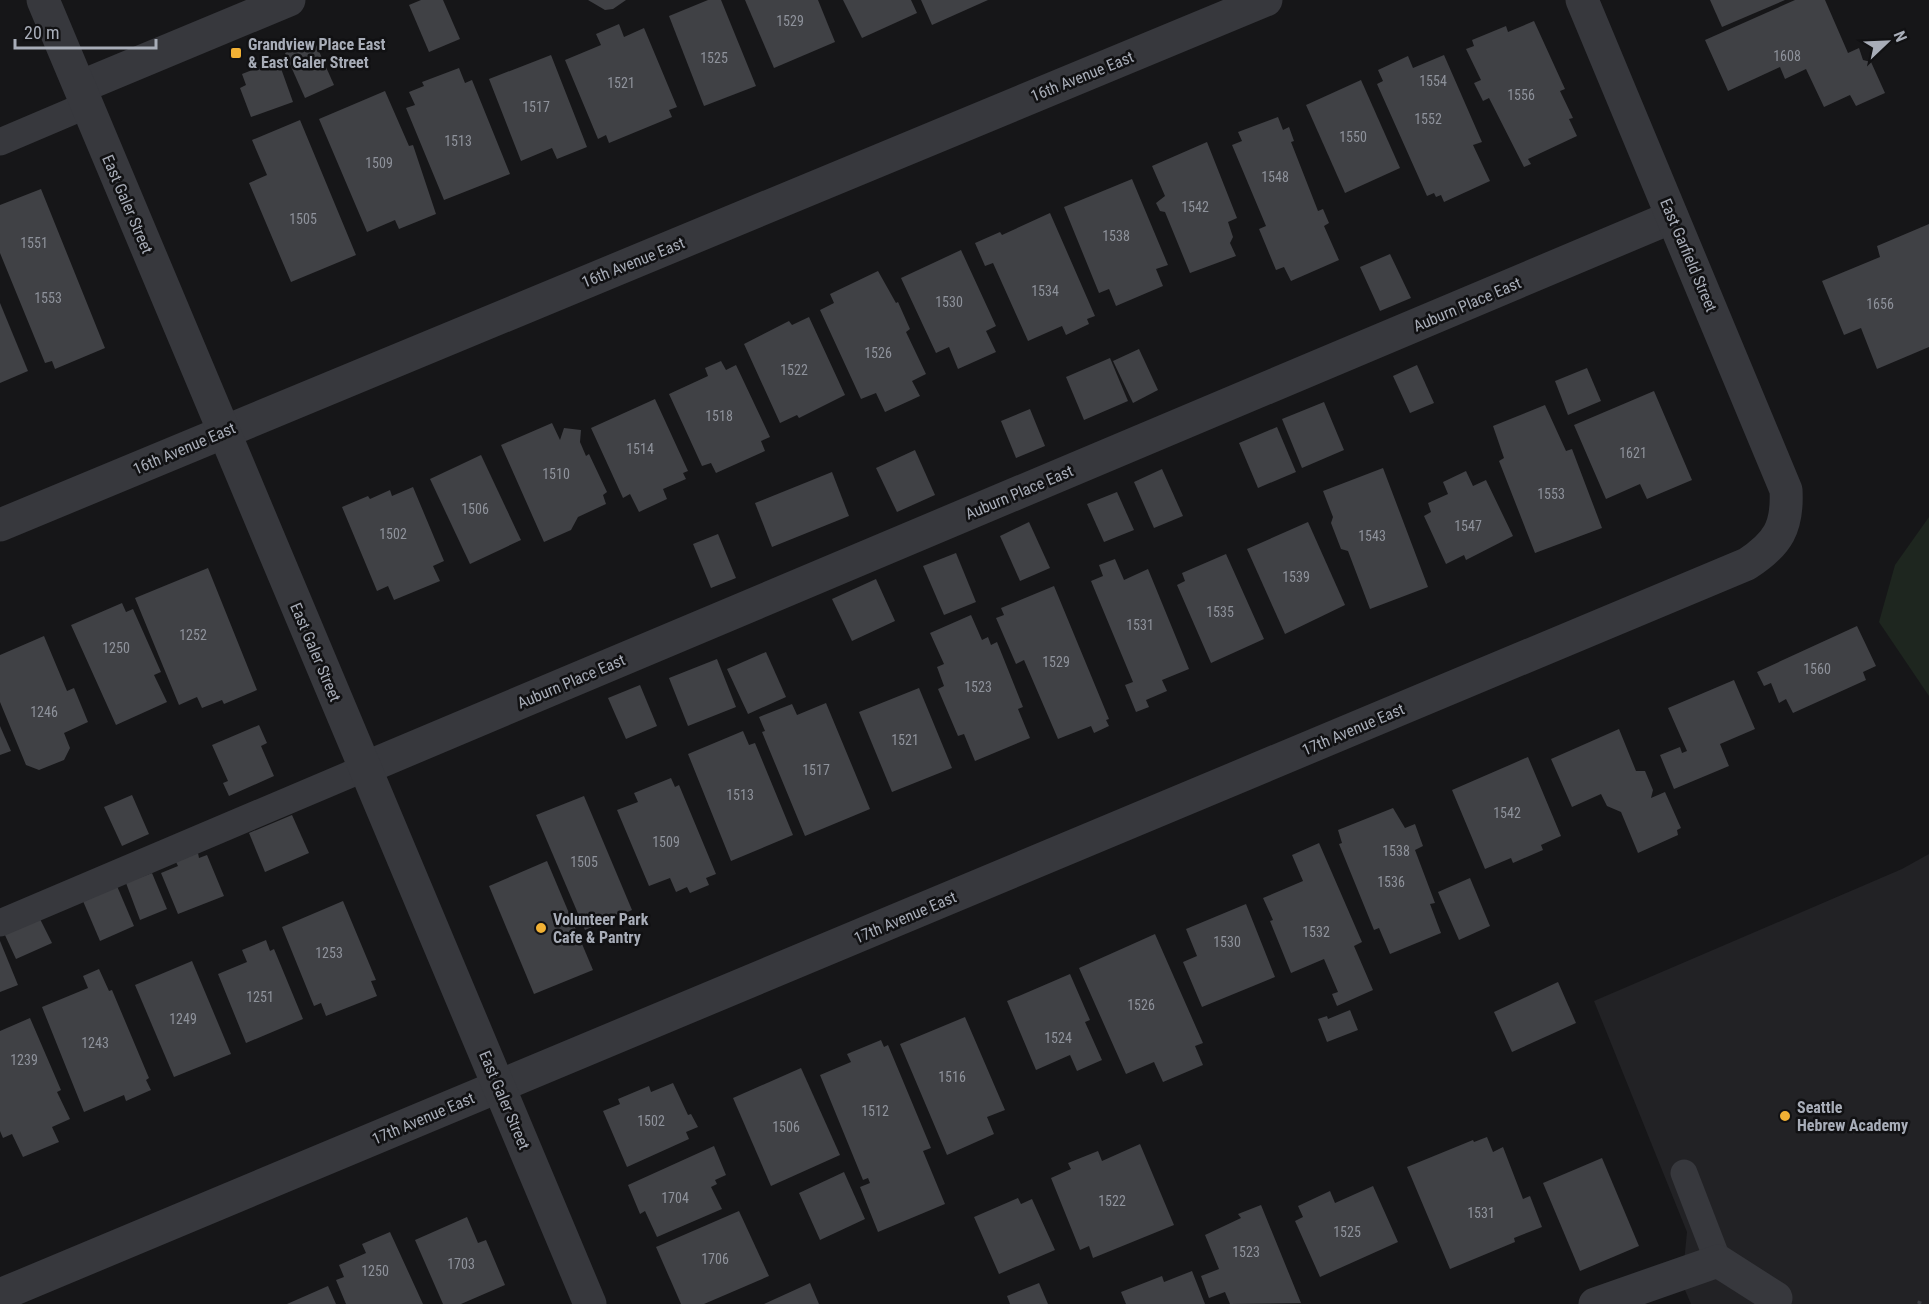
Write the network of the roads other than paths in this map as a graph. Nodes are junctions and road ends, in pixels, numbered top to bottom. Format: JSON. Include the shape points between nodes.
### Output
{"nodes":[{"id":1,"x":44,"y":0,"type":"edge"},
{"id":2,"x":289,"y":0,"type":"edge"},
{"id":3,"x":1266,"y":0,"type":"edge"},
{"id":4,"x":1582,"y":0,"type":"edge"},
{"id":5,"x":83,"y":96,"type":"junction"},
{"id":6,"x":0,"y":142,"type":"edge"},
{"id":7,"x":1672,"y":217,"type":"junction"},
{"id":8,"x":223,"y":431,"type":"junction"},
{"id":9,"x":1787,"y":513,"type":"joint"},
{"id":10,"x":0,"y":525,"type":"edge"},
{"id":11,"x":365,"y":768,"type":"junction"},
{"id":12,"x":0,"y":923,"type":"edge"},
{"id":13,"x":499,"y":1086,"type":"junction"},
{"id":14,"x":1684,"y":1173,"type":"dead end"},
{"id":15,"x":1718,"y":1261,"type":"junction"},
{"id":16,"x":0,"y":1295,"type":"edge"},
{"id":17,"x":1776,"y":1298,"type":"dead end"},
{"id":18,"x":590,"y":1304,"type":"edge"},
{"id":19,"x":1595,"y":1304,"type":"edge"}],
"edges":[{"from":1,"to":5,"type":"street","name":"East Galer Street"},
{"from":2,"to":5,"type":"street"},
{"from":3,"to":8,"type":"street","name":"16th Avenue East"},
{"from":4,"to":7,"type":"street","name":"East Garfield Street"},
{"from":5,"to":6,"type":"lane"},
{"from":5,"to":8,"type":"street","name":"East Galer Street"},
{"from":7,"to":9,"type":"street","name":"East Garfield Street","via":[[1779,469],[1786,490]]},
{"from":7,"to":11,"type":"street","name":"Auburn Place East"},
{"from":8,"to":10,"type":"street","name":"16th Avenue East"},
{"from":8,"to":11,"type":"street","name":"East Galer Street"},
{"from":9,"to":13,"type":"street","name":"17th Avenue East","via":[[1777,538],[1766,552],[1747,564]]},
{"from":11,"to":12,"type":"lane"},
{"from":11,"to":13,"type":"street","name":"East Galer Street"},
{"from":13,"to":16,"type":"street","name":"17th Avenue East"},
{"from":13,"to":18,"type":"street","name":"East Galer Street"},
{"from":14,"to":15,"type":"lane"},
{"from":15,"to":17,"type":"street"},
{"from":15,"to":19,"type":"street"}]}
